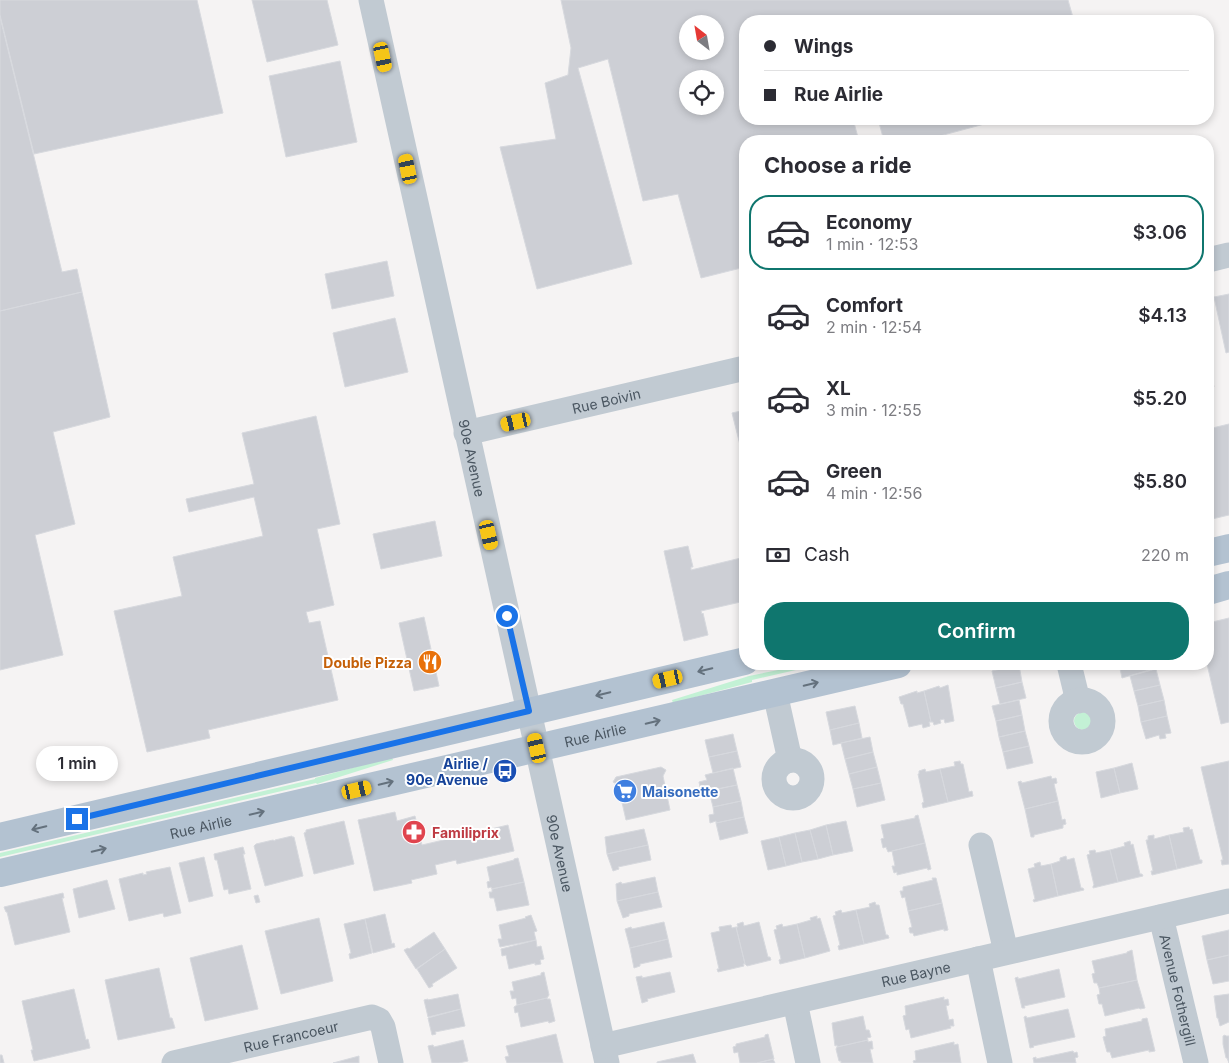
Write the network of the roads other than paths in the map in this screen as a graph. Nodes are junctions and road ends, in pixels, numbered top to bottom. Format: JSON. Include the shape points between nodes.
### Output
{"nodes":[{"id":1,"x":371,"y":0,"type":"edge"},
{"id":2,"x":1229,"y":255,"type":"edge"},
{"id":3,"x":1214,"y":259,"type":"edge"},
{"id":4,"x":739,"y":369,"type":"edge"},
{"id":5,"x":466,"y":433,"type":"junction"},
{"id":6,"x":1229,"y":548,"type":"edge"},
{"id":7,"x":1214,"y":552,"type":"edge"},
{"id":8,"x":1229,"y":585,"type":"edge"},
{"id":9,"x":1214,"y":589,"type":"edge"},
{"id":10,"x":739,"y":661,"type":"edge"},
{"id":11,"x":873,"y":670,"type":"edge"},
{"id":12,"x":1070,"y":670,"type":"edge"},
{"id":13,"x":775,"y":693,"type":"junction"},
{"id":14,"x":1078,"y":701,"type":"dead end"},
{"id":15,"x":529,"y":711,"type":"junction"},
{"id":16,"x":537,"y":748,"type":"junction"},
{"id":17,"x":790,"y":760,"type":"dead end"},
{"id":18,"x":0,"y":837,"type":"edge"},
{"id":19,"x":981,"y":845,"type":"dead end"},
{"id":20,"x":0,"y":873,"type":"edge"},
{"id":21,"x":1229,"y":901,"type":"edge"},
{"id":22,"x":1161,"y":917,"type":"junction"},
{"id":23,"x":1006,"y":952,"type":"junction"},
{"id":24,"x":978,"y":959,"type":"junction"},
{"id":25,"x":795,"y":1002,"type":"junction"},
{"id":26,"x":605,"y":1055,"type":"edge"},
{"id":27,"x":174,"y":1063,"type":"edge"},
{"id":28,"x":391,"y":1063,"type":"edge"},
{"id":29,"x":808,"y":1063,"type":"edge"},
{"id":30,"x":1000,"y":1063,"type":"edge"},
{"id":31,"x":1196,"y":1063,"type":"edge"}],
"edges":[{"from":1,"to":5,"type":"street","name":"90e Avenue"},
{"from":2,"to":3,"type":"street"},
{"from":4,"to":5,"type":"street","name":"Rue Boivin"},
{"from":5,"to":15,"type":"street","name":"90e Avenue"},
{"from":6,"to":7,"type":"main road"},
{"from":8,"to":9,"type":"main road"},
{"from":10,"to":15,"type":"main road","one_way":true},
{"from":13,"to":11,"type":"main road","name":"Rue Airlie","one_way":true},
{"from":12,"to":14,"type":"street"},
{"from":16,"to":13,"type":"main road","name":"Rue Airlie","one_way":true},
{"from":13,"to":17,"type":"street"},
{"from":15,"to":16,"type":"street","name":"90e Avenue"},
{"from":15,"to":18,"type":"main road","one_way":true},
{"from":20,"to":16,"type":"main road","name":"Rue Airlie","one_way":true},
{"from":16,"to":26,"type":"street","name":"90e Avenue"},
{"from":19,"to":23,"type":"street"},
{"from":21,"to":22,"type":"street","name":"Rue Bayne"},
{"from":22,"to":23,"type":"street","name":"Rue Bayne"},
{"from":22,"to":31,"type":"street","name":"Avenue Fothergill"},
{"from":23,"to":24,"type":"street","name":"Rue Bayne"},
{"from":24,"to":25,"type":"street","name":"Rue Bayne"},
{"from":24,"to":30,"type":"street"},
{"from":25,"to":26,"type":"street","name":"Rue Bayne"},
{"from":25,"to":29,"type":"street"},
{"from":27,"to":28,"type":"street","name":"Rue Francoeur","via":[[372,1017],[383,1027]]}]}
